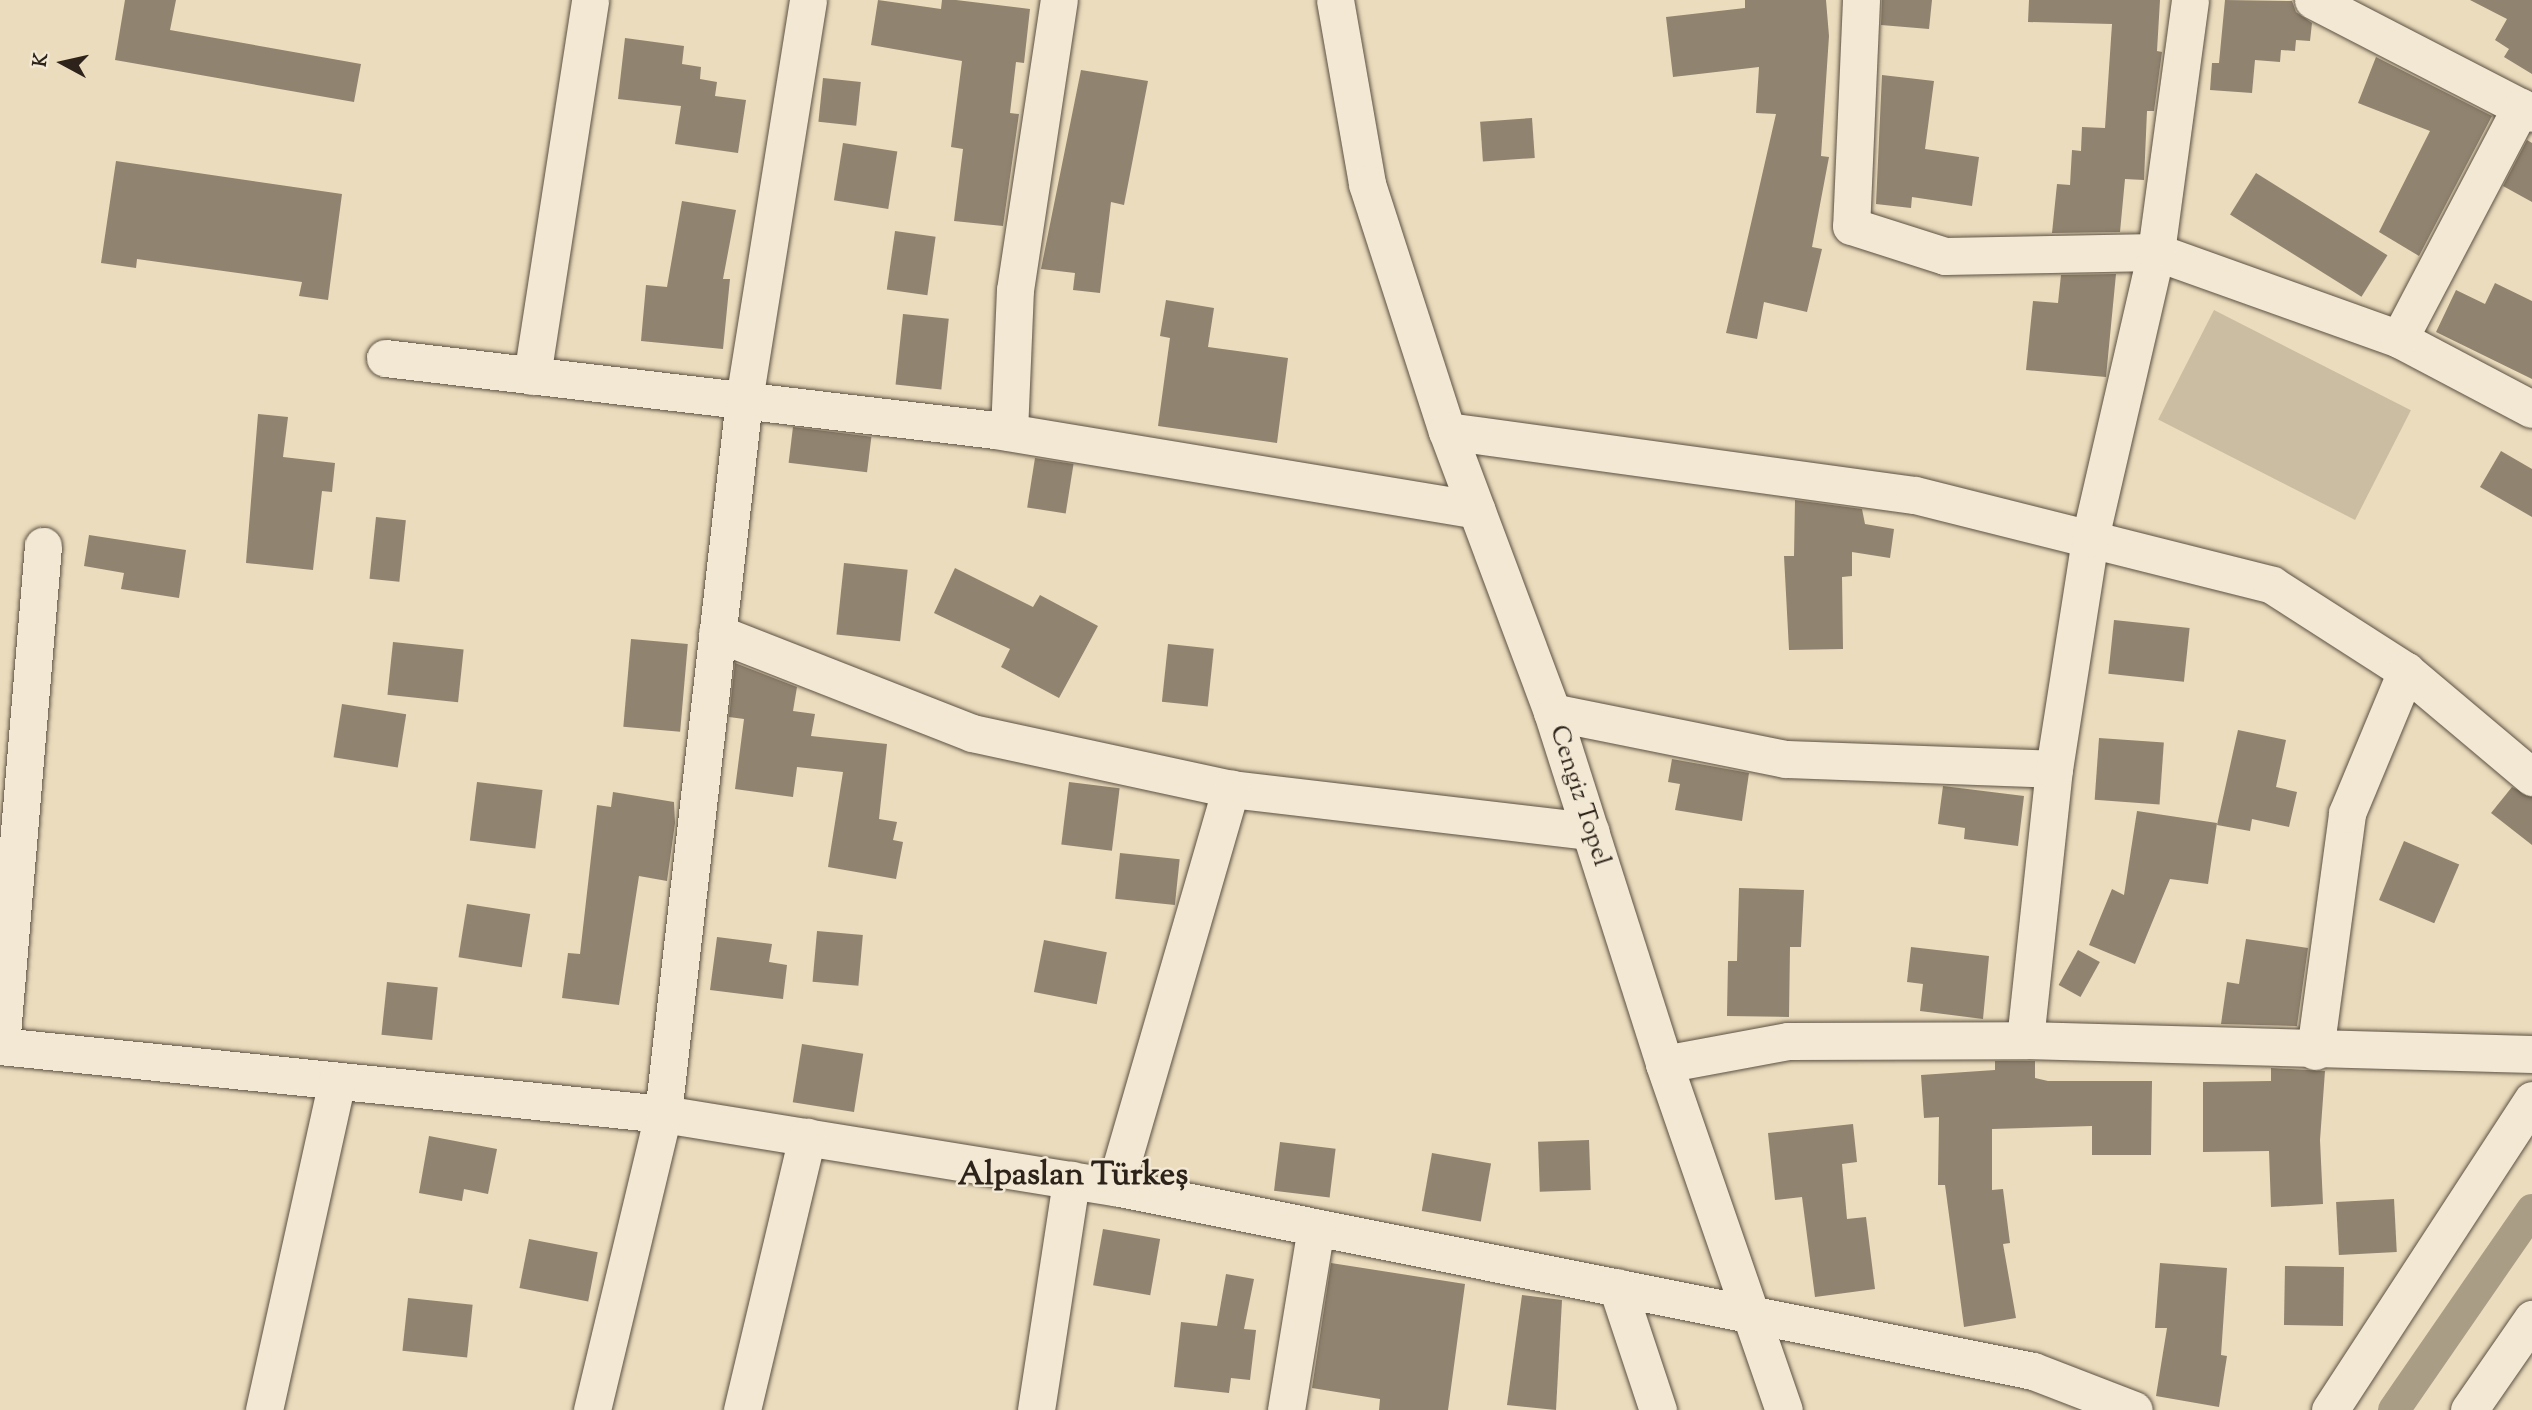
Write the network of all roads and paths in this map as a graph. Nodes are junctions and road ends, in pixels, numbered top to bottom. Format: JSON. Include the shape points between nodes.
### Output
{"nodes":[{"id":1,"x":590,"y":0,"type":"edge"},
{"id":2,"x":808,"y":0,"type":"edge"},
{"id":3,"x":1059,"y":0,"type":"edge"},
{"id":4,"x":1335,"y":0,"type":"edge"},
{"id":5,"x":1861,"y":0,"type":"edge"},
{"id":6,"x":2190,"y":0,"type":"edge"},
{"id":7,"x":2313,"y":0,"type":"edge"},
{"id":8,"x":2527,"y":110,"type":"edge"},
{"id":9,"x":2156,"y":252,"type":"junction"},
{"id":10,"x":2399,"y":339,"type":"junction"},
{"id":11,"x":385,"y":358,"type":"dead end"},
{"id":12,"x":532,"y":376,"type":"junction"},
{"id":13,"x":744,"y":400,"type":"junction"},
{"id":14,"x":2532,"y":409,"type":"edge"},
{"id":15,"x":1447,"y":431,"type":"junction"},
{"id":16,"x":1009,"y":432,"type":"junction"},
{"id":17,"x":1476,"y":510,"type":"junction"},
{"id":18,"x":2090,"y":538,"type":"junction"},
{"id":19,"x":43,"y":545,"type":"dead end"},
{"id":20,"x":717,"y":633,"type":"junction"},
{"id":21,"x":2406,"y":671,"type":"junction"},
{"id":22,"x":1552,"y":712,"type":"junction"},
{"id":23,"x":2054,"y":769,"type":"junction"},
{"id":24,"x":2532,"y":777,"type":"edge"},
{"id":25,"x":1231,"y":789,"type":"junction"},
{"id":26,"x":1591,"y":831,"type":"junction"},
{"id":27,"x":2025,"y":1040,"type":"junction"},
{"id":28,"x":0,"y":1046,"type":"edge"},
{"id":29,"x":2315,"y":1051,"type":"junction"},
{"id":30,"x":2532,"y":1054,"type":"edge"},
{"id":31,"x":1664,"y":1064,"type":"junction"},
{"id":32,"x":337,"y":1081,"type":"junction"},
{"id":33,"x":2532,"y":1100,"type":"edge"},
{"id":34,"x":663,"y":1114,"type":"junction"},
{"id":35,"x":807,"y":1137,"type":"junction"},
{"id":36,"x":1071,"y":1180,"type":"junction"},
{"id":37,"x":1115,"y":1187,"type":"junction"},
{"id":38,"x":1316,"y":1227,"type":"junction"},
{"id":39,"x":1617,"y":1287,"type":"junction"},
{"id":40,"x":1749,"y":1314,"type":"junction"},
{"id":41,"x":2532,"y":1319,"type":"edge"},
{"id":42,"x":264,"y":1410,"type":"edge"},
{"id":43,"x":592,"y":1410,"type":"edge"},
{"id":44,"x":742,"y":1410,"type":"edge"},
{"id":45,"x":1036,"y":1410,"type":"edge"},
{"id":46,"x":1286,"y":1410,"type":"edge"},
{"id":47,"x":1658,"y":1410,"type":"edge"},
{"id":48,"x":1784,"y":1410,"type":"edge"},
{"id":49,"x":2134,"y":1410,"type":"edge"},
{"id":50,"x":2330,"y":1410,"type":"edge"},
{"id":51,"x":2469,"y":1410,"type":"edge"}],
"edges":[{"from":1,"to":12,"type":"street"},
{"from":2,"to":13,"type":"street"},
{"from":3,"to":16,"type":"street","via":[[1015,290]]},
{"from":4,"to":15,"type":"street","name":"Cengiz Topel","via":[[1367,184]]},
{"from":5,"to":9,"type":"street","via":[[1851,226],[1945,256]]},
{"from":6,"to":9,"type":"street"},
{"from":7,"to":8,"type":"street"},
{"from":8,"to":10,"type":"street"},
{"from":9,"to":10,"type":"street"},
{"from":9,"to":18,"type":"street"},
{"from":10,"to":14,"type":"street"},
{"from":11,"to":12,"type":"street"},
{"from":12,"to":13,"type":"street"},
{"from":13,"to":16,"type":"street"},
{"from":13,"to":20,"type":"street"},
{"from":15,"to":17,"type":"street","name":"Cengiz Topel"},
{"from":15,"to":18,"type":"street","via":[[1915,495]]},
{"from":16,"to":17,"type":"street"},
{"from":17,"to":22,"type":"street","name":"Cengiz Topel"},
{"from":18,"to":21,"type":"street","via":[[2272,585]]},
{"from":18,"to":23,"type":"street"},
{"from":19,"to":28,"type":"street"},
{"from":20,"to":25,"type":"street","via":[[972,733]]},
{"from":20,"to":34,"type":"street"},
{"from":21,"to":24,"type":"street"},
{"from":21,"to":29,"type":"street","via":[[2347,813]]},
{"from":22,"to":23,"type":"street","via":[[1785,759]]},
{"from":22,"to":26,"type":"street","name":"Cengiz Topel"},
{"from":23,"to":27,"type":"street"},
{"from":25,"to":26,"type":"street"},
{"from":25,"to":37,"type":"street"},
{"from":26,"to":31,"type":"street","name":"Cengiz Topel"},
{"from":27,"to":29,"type":"street"},
{"from":27,"to":31,"type":"street","via":[[1788,1041]]},
{"from":28,"to":32,"type":"street"},
{"from":29,"to":30,"type":"street"},
{"from":31,"to":40,"type":"street","name":"Cengiz Topel"},
{"from":32,"to":34,"type":"street"},
{"from":32,"to":42,"type":"street"},
{"from":33,"to":50,"type":"street"},
{"from":34,"to":35,"type":"street"},
{"from":34,"to":43,"type":"street"},
{"from":35,"to":36,"type":"street"},
{"from":35,"to":44,"type":"street"},
{"from":36,"to":37,"type":"street"},
{"from":36,"to":45,"type":"street"},
{"from":37,"to":38,"type":"street"},
{"from":38,"to":39,"type":"street"},
{"from":38,"to":46,"type":"street"},
{"from":39,"to":40,"type":"street"},
{"from":39,"to":47,"type":"street"},
{"from":40,"to":48,"type":"street","name":"Cengiz Topel"},
{"from":40,"to":49,"type":"street","via":[[2033,1371]]},
{"from":41,"to":51,"type":"street"}]}
